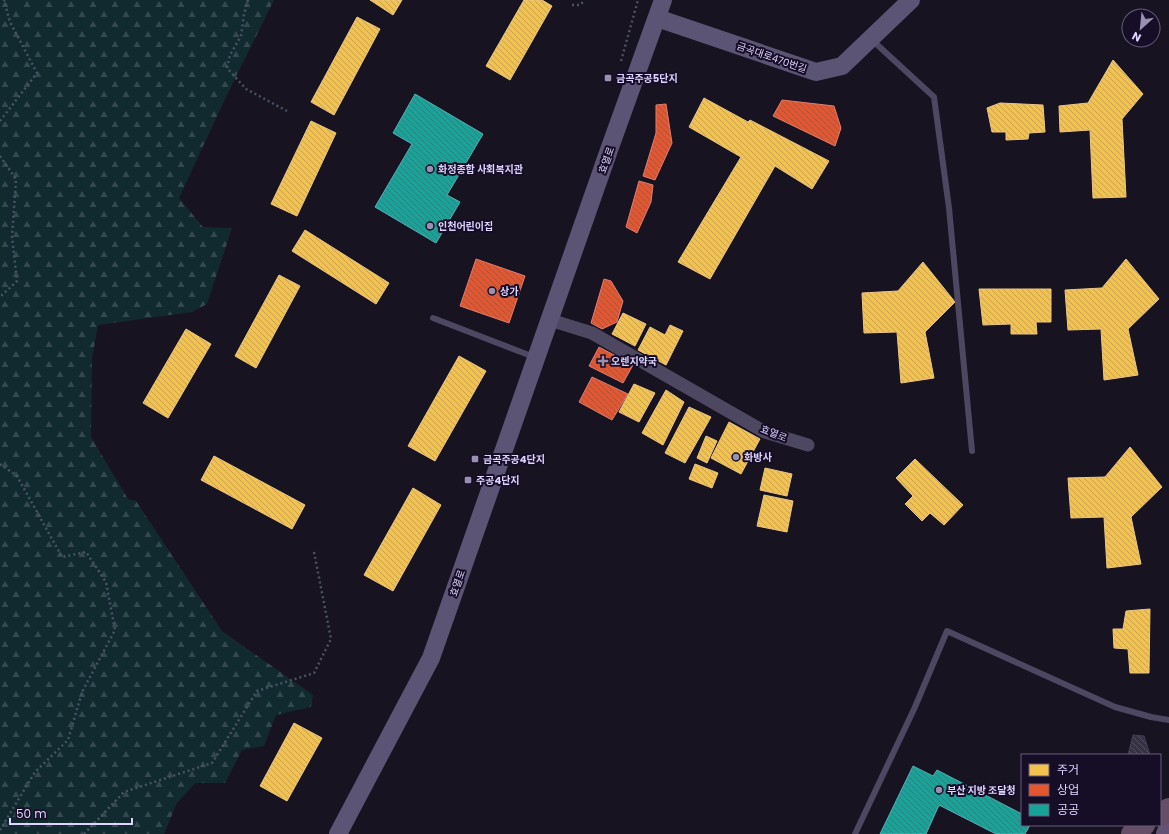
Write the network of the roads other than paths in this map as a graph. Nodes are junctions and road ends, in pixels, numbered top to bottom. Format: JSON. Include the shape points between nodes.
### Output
{"nodes":[{"id":1,"x":664,"y":0,"type":"edge"},
{"id":2,"x":910,"y":0,"type":"edge"},
{"id":3,"x":657,"y":18,"type":"junction"},
{"id":4,"x":871,"y":39,"type":"junction"},
{"id":5,"x":433,"y":318,"type":"dead end"},
{"id":6,"x":550,"y":320,"type":"junction"},
{"id":7,"x":536,"y":358,"type":"junction"},
{"id":8,"x":808,"y":445,"type":"dead end"},
{"id":9,"x":972,"y":451,"type":"dead end"},
{"id":10,"x":1169,"y":720,"type":"edge"},
{"id":11,"x":1143,"y":826,"type":"edge"},
{"id":12,"x":1169,"y":826,"type":"edge"},
{"id":13,"x":338,"y":834,"type":"edge"},
{"id":14,"x":855,"y":834,"type":"edge"},
{"id":15,"x":1132,"y":834,"type":"edge"},
{"id":16,"x":1166,"y":834,"type":"edge"}],
"edges":[{"from":1,"to":3,"type":"main road","name":"효열로"},
{"from":2,"to":4,"type":"main road","name":"금곡대로470번길"},
{"from":3,"to":4,"type":"main road","name":"금곡대로470번길","via":[[816,72],[842,66]]},
{"from":3,"to":6,"type":"main road","name":"효열로"},
{"from":4,"to":9,"type":"lane","via":[[934,97],[949,208]]},
{"from":5,"to":7,"type":"lane"},
{"from":6,"to":7,"type":"main road","name":"효열로"},
{"from":6,"to":8,"type":"street","name":"효열로","via":[[592,333],[765,432]]},
{"from":7,"to":13,"type":"main road","name":"효열로","via":[[431,658]]},
{"from":10,"to":14,"type":"lane","via":[[1115,707],[947,631],[915,708]]},
{"from":11,"to":15,"type":"highway"},
{"from":12,"to":16,"type":"main road"}]}
